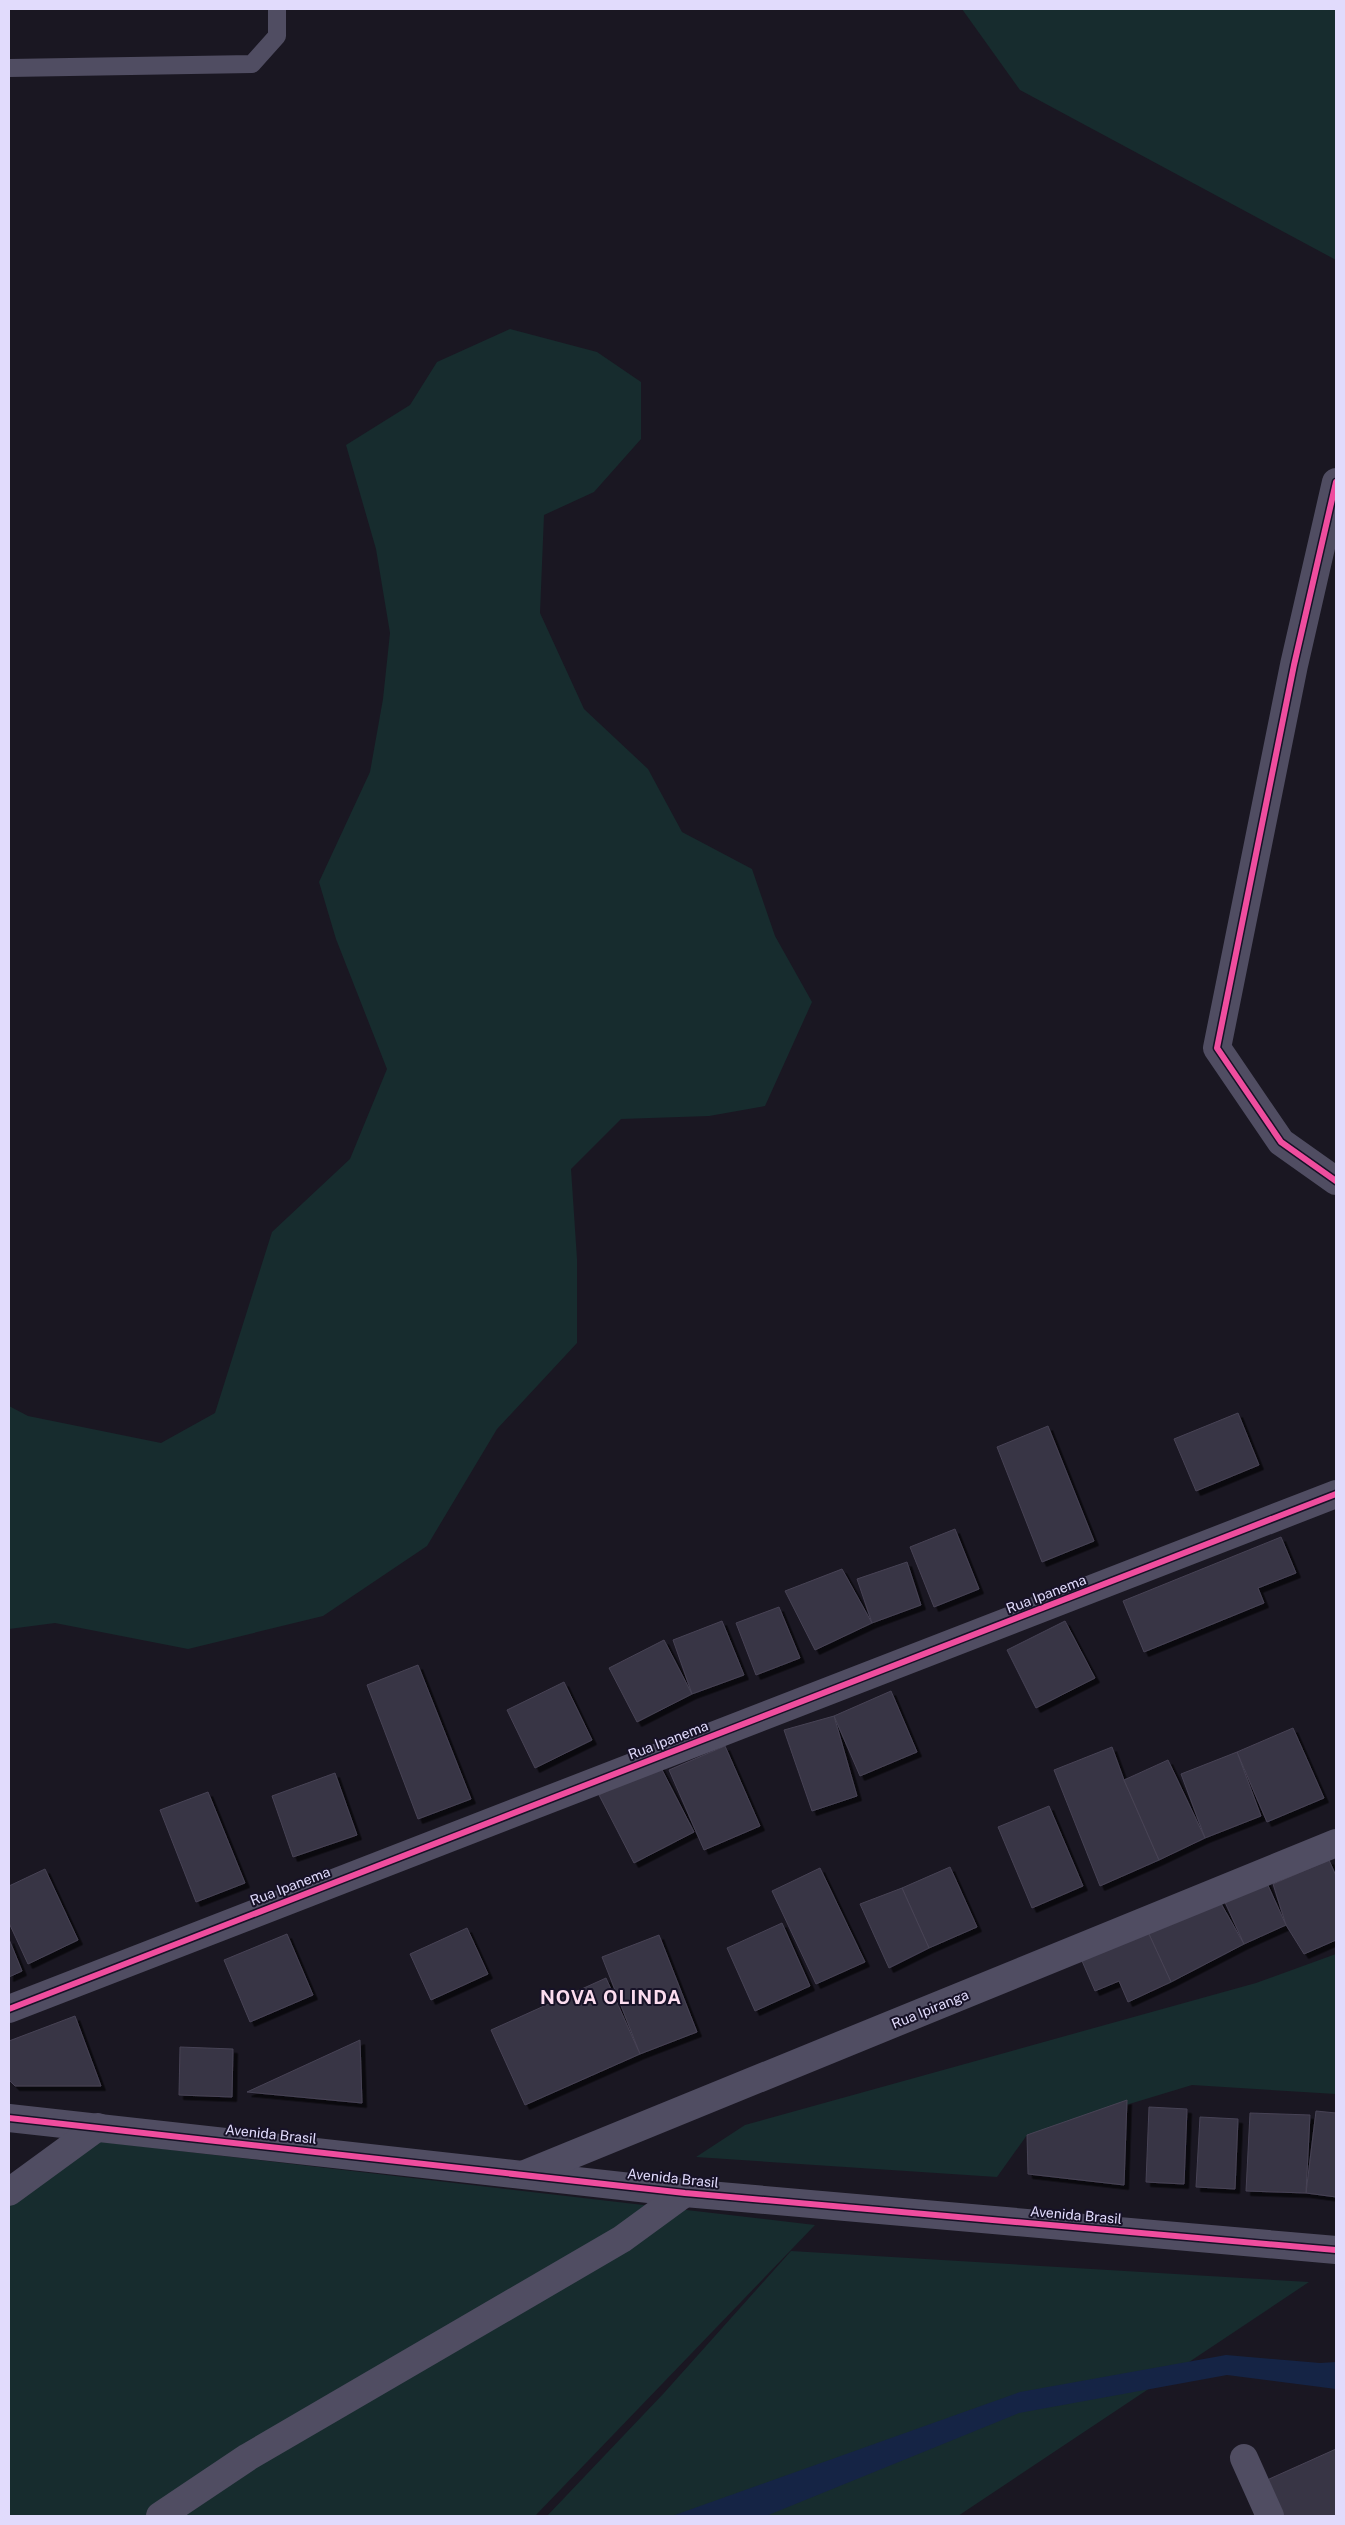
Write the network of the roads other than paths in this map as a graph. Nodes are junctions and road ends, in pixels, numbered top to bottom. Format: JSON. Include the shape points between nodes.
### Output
{"nodes":[{"id":1,"x":277,"y":9,"type":"edge"},
{"id":2,"x":9,"y":68,"type":"edge"},
{"id":3,"x":1336,"y":482,"type":"edge"},
{"id":4,"x":1336,"y":1181,"type":"edge"},
{"id":5,"x":1336,"y":1494,"type":"edge"},
{"id":6,"x":1336,"y":1843,"type":"edge"},
{"id":7,"x":9,"y":2009,"type":"edge"},
{"id":8,"x":9,"y":2118,"type":"edge"},
{"id":9,"x":98,"y":2128,"type":"junction"},
{"id":10,"x":523,"y":2175,"type":"junction"},
{"id":11,"x":9,"y":2192,"type":"edge"},
{"id":12,"x":685,"y":2193,"type":"junction"},
{"id":13,"x":1336,"y":2250,"type":"edge"},
{"id":14,"x":1244,"y":2458,"type":"dead end"},
{"id":15,"x":160,"y":2516,"type":"edge"},
{"id":16,"x":1270,"y":2516,"type":"edge"}],
"edges":[{"from":1,"to":2,"type":"lane","via":[[277,36],[252,64]]},
{"from":3,"to":4,"type":"street","via":[[1294,665],[1217,1048],[1281,1142]]},
{"from":5,"to":7,"type":"street","name":"Rua Ipanema"},
{"from":6,"to":10,"type":"street","name":"Rua Ipiranga"},
{"from":8,"to":9,"type":"street","name":"Avenida Brasil"},
{"from":9,"to":10,"type":"street","name":"Avenida Brasil"},
{"from":9,"to":11,"type":"street"},
{"from":10,"to":12,"type":"street","name":"Avenida Brasil"},
{"from":12,"to":13,"type":"street","name":"Avenida Brasil"},
{"from":12,"to":15,"type":"street","via":[[622,2239],[248,2457]]},
{"from":14,"to":16,"type":"street"}]}
